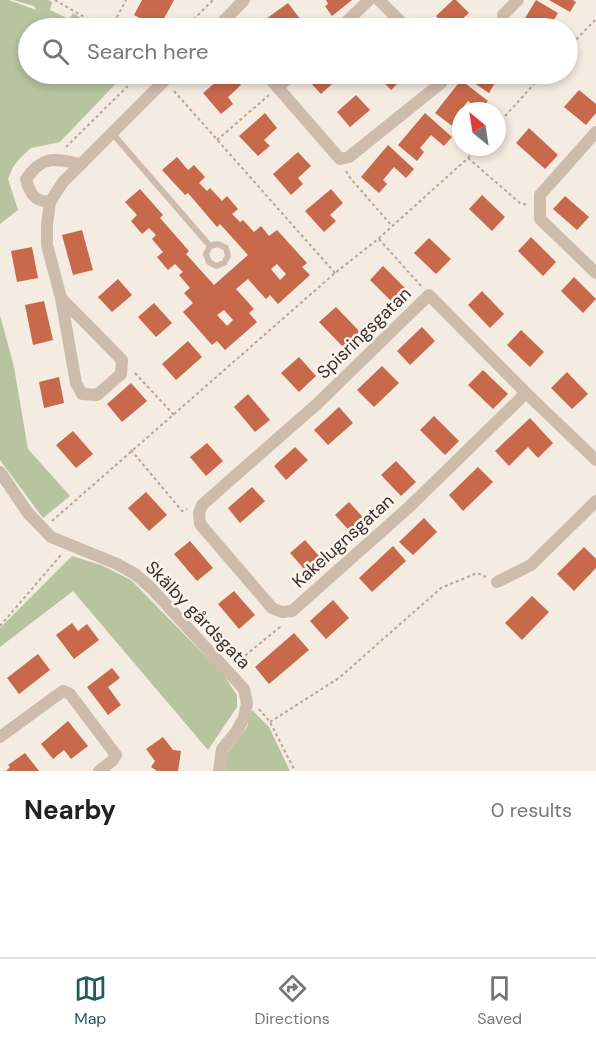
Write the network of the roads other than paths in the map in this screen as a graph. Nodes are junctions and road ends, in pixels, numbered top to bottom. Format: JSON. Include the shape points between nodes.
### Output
{"nodes":[{"id":1,"x":244,"y":0,"type":"edge"},
{"id":2,"x":369,"y":0,"type":"edge"},
{"id":3,"x":379,"y":0,"type":"edge"},
{"id":4,"x":518,"y":0,"type":"edge"},
{"id":5,"x":503,"y":15,"type":"dead end"},
{"id":6,"x":229,"y":18,"type":"edge"},
{"id":7,"x":350,"y":18,"type":"edge"},
{"id":8,"x":397,"y":18,"type":"edge"},
{"id":9,"x":160,"y":84,"type":"edge"},
{"id":10,"x":275,"y":84,"type":"edge"},
{"id":11,"x":281,"y":84,"type":"edge"},
{"id":12,"x":440,"y":84,"type":"edge"},
{"id":13,"x":278,"y":87,"type":"junction"},
{"id":14,"x":112,"y":132,"type":"junction"},
{"id":15,"x":596,"y":132,"type":"edge"},
{"id":16,"x":81,"y":164,"type":"junction"},
{"id":17,"x":50,"y":202,"type":"junction"},
{"id":18,"x":210,"y":246,"type":"dead end"},
{"id":19,"x":596,"y":273,"type":"edge"},
{"id":20,"x":61,"y":298,"type":"junction"},
{"id":21,"x":526,"y":393,"type":"junction"},
{"id":22,"x":596,"y":460,"type":"edge"},
{"id":23,"x":0,"y":472,"type":"edge"},
{"id":24,"x":596,"y":501,"type":"edge"},
{"id":25,"x":497,"y":582,"type":"road end"},
{"id":26,"x":282,"y":612,"type":"joint"},
{"id":27,"x":0,"y":737,"type":"edge"},
{"id":28,"x":99,"y":771,"type":"edge"},
{"id":29,"x":219,"y":771,"type":"edge"}],
"edges":[{"from":1,"to":6,"type":"street"},
{"from":2,"to":7,"type":"street"},
{"from":3,"to":8,"type":"street"},
{"from":4,"to":5,"type":"street"},
{"from":9,"to":14,"type":"street"},
{"from":10,"to":13,"type":"street"},
{"from":11,"to":13,"type":"street"},
{"from":12,"to":13,"type":"street","via":[[349,157],[340,159]]},
{"from":14,"to":16,"type":"street"},
{"from":14,"to":18,"type":"lane"},
{"from":15,"to":19,"type":"street","via":[[540,195],[540,219]]},
{"from":16,"to":17,"type":"street"},
{"from":16,"to":17,"type":"street","via":[[53,159],[36,165],[26,179],[30,194]]},
{"from":17,"to":20,"type":"street","via":[[47,245]]},
{"from":20,"to":20,"type":"street","via":[[76,383],[82,394],[97,395],[121,374],[122,360]]},
{"from":21,"to":22,"type":"street","name":"Spisringsgatan"},
{"from":21,"to":26,"type":"street","name":"Kakelugnsgatan","via":[[362,550],[292,611]]},
{"from":21,"to":26,"type":"street","name":"Spisringsgatan","via":[[429,295],[317,404],[202,506],[200,524],[272,608]]},
{"from":23,"to":29,"type":"street","name":"Skälby gårdsgata","via":[[42,529],[51,537],[135,574],[244,689],[244,718],[222,749]]},
{"from":24,"to":25,"type":"street","via":[[531,565]]},
{"from":27,"to":28,"type":"street","via":[[63,691],[70,694],[116,755]]}]}
